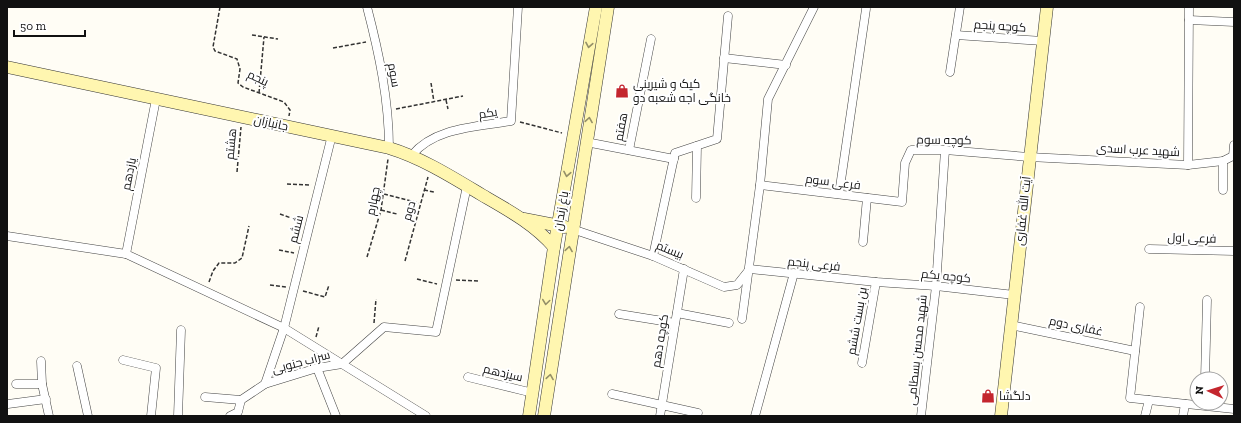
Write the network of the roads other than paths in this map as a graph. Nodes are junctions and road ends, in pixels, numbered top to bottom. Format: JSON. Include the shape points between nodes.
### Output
{"nodes":[{"id":1,"x":367,"y":7,"type":"edge"},
{"id":2,"x":518,"y":7,"type":"edge"},
{"id":3,"x":596,"y":7,"type":"edge"},
{"id":4,"x":608,"y":7,"type":"edge"},
{"id":5,"x":814,"y":7,"type":"edge"},
{"id":6,"x":960,"y":7,"type":"edge"},
{"id":7,"x":1047,"y":7,"type":"edge"},
{"id":8,"x":1189,"y":7,"type":"edge"},
{"id":9,"x":866,"y":9,"type":"dead end"},
{"id":10,"x":728,"y":16,"type":"dead end"},
{"id":11,"x":1189,"y":20,"type":"junction"},
{"id":12,"x":1234,"y":22,"type":"edge"},
{"id":13,"x":956,"y":35,"type":"junction"},
{"id":14,"x":651,"y":38,"type":"dead end"},
{"id":15,"x":1043,"y":41,"type":"junction"},
{"id":16,"x":724,"y":58,"type":"junction"},
{"id":17,"x":786,"y":65,"type":"junction"},
{"id":18,"x":7,"y":67,"type":"edge"},
{"id":19,"x":950,"y":72,"type":"dead end"},
{"id":20,"x":156,"y":99,"type":"junction"},
{"id":21,"x":332,"y":136,"type":"junction"},
{"id":22,"x":586,"y":142,"type":"junction"},
{"id":23,"x":1234,"y":145,"type":"edge"},
{"id":24,"x":697,"y":146,"type":"junction"},
{"id":25,"x":389,"y":148,"type":"junction"},
{"id":26,"x":629,"y":150,"type":"junction"},
{"id":27,"x":945,"y":150,"type":"junction"},
{"id":28,"x":412,"y":155,"type":"junction"},
{"id":29,"x":1029,"y":157,"type":"junction"},
{"id":30,"x":674,"y":159,"type":"junction"},
{"id":31,"x":1223,"y":161,"type":"junction"},
{"id":32,"x":1188,"y":165,"type":"junction"},
{"id":33,"x":760,"y":185,"type":"junction"},
{"id":34,"x":467,"y":186,"type":"junction"},
{"id":35,"x":1223,"y":190,"type":"dead end"},
{"id":36,"x":839,"y":194,"type":"junction"},
{"id":37,"x":696,"y":198,"type":"dead end"},
{"id":38,"x":866,"y":198,"type":"junction"},
{"id":39,"x":902,"y":202,"type":"joint"},
{"id":40,"x":521,"y":218,"type":"junction"},
{"id":41,"x":558,"y":225,"type":"junction"},
{"id":42,"x":572,"y":228,"type":"junction"},
{"id":43,"x":7,"y":236,"type":"edge"},
{"id":44,"x":863,"y":242,"type":"dead end"},
{"id":45,"x":554,"y":246,"type":"junction"},
{"id":46,"x":1149,"y":249,"type":"dead end"},
{"id":47,"x":1234,"y":251,"type":"edge"},
{"id":48,"x":126,"y":254,"type":"junction"},
{"id":49,"x":653,"y":256,"type":"junction"},
{"id":50,"x":684,"y":269,"type":"junction"},
{"id":51,"x":750,"y":269,"type":"junction"},
{"id":52,"x":794,"y":274,"type":"junction"},
{"id":53,"x":876,"y":282,"type":"junction"},
{"id":54,"x":936,"y":286,"type":"junction"},
{"id":55,"x":1014,"y":295,"type":"junction"},
{"id":56,"x":1207,"y":300,"type":"dead end"},
{"id":57,"x":1140,"y":307,"type":"dead end"},
{"id":58,"x":677,"y":313,"type":"junction"},
{"id":59,"x":618,"y":314,"type":"dead end"},
{"id":60,"x":742,"y":319,"type":"dead end"},
{"id":61,"x":675,"y":323,"type":"junction"},
{"id":62,"x":729,"y":323,"type":"dead end"},
{"id":63,"x":1011,"y":325,"type":"junction"},
{"id":64,"x":284,"y":328,"type":"junction"},
{"id":65,"x":181,"y":330,"type":"dead end"},
{"id":66,"x":1135,"y":351,"type":"junction"},
{"id":67,"x":123,"y":360,"type":"dead end"},
{"id":68,"x":40,"y":361,"type":"dead end"},
{"id":69,"x":862,"y":363,"type":"dead end"},
{"id":70,"x":342,"y":364,"type":"junction"},
{"id":71,"x":77,"y":366,"type":"dead end"},
{"id":72,"x":317,"y":368,"type":"junction"},
{"id":73,"x":1205,"y":371,"type":"edge"},
{"id":74,"x":468,"y":377,"type":"dead end"},
{"id":75,"x":16,"y":384,"type":"dead end"},
{"id":76,"x":42,"y":384,"type":"junction"},
{"id":77,"x":265,"y":384,"type":"junction"},
{"id":78,"x":533,"y":393,"type":"junction"},
{"id":79,"x":612,"y":394,"type":"dead end"},
{"id":80,"x":205,"y":396,"type":"dead end"},
{"id":81,"x":46,"y":399,"type":"junction"},
{"id":82,"x":241,"y":400,"type":"junction"},
{"id":83,"x":1149,"y":400,"type":"junction"},
{"id":84,"x":8,"y":404,"type":"dead end"},
{"id":85,"x":1185,"y":404,"type":"junction"},
{"id":86,"x":1189,"y":404,"type":"edge"},
{"id":87,"x":662,"y":405,"type":"junction"},
{"id":88,"x":698,"y":413,"type":"dead end"},
{"id":89,"x":49,"y":416,"type":"edge"},
{"id":90,"x":88,"y":416,"type":"edge"},
{"id":91,"x":151,"y":416,"type":"edge"},
{"id":92,"x":178,"y":416,"type":"edge"},
{"id":93,"x":230,"y":416,"type":"edge"},
{"id":94,"x":336,"y":416,"type":"edge"},
{"id":95,"x":426,"y":416,"type":"edge"},
{"id":96,"x":529,"y":416,"type":"edge"},
{"id":97,"x":544,"y":416,"type":"edge"},
{"id":98,"x":660,"y":416,"type":"edge"},
{"id":99,"x":755,"y":416,"type":"edge"},
{"id":100,"x":922,"y":416,"type":"edge"},
{"id":101,"x":1001,"y":416,"type":"edge"},
{"id":102,"x":1146,"y":416,"type":"edge"},
{"id":103,"x":1183,"y":416,"type":"edge"}],
"edges":[{"from":1,"to":25,"type":"street","name":"سوم","via":[[376,40],[388,110]]},
{"from":2,"to":28,"type":"street","name":"یکم","via":[[511,121],[460,129],[436,136]]},
{"from":3,"to":41,"type":"street","name":"باغ زندان","one_way":true},
{"from":22,"to":4,"type":"street","name":"باغ زندان","one_way":true},
{"from":5,"to":17,"type":"street"},
{"from":6,"to":13,"type":"street"},
{"from":7,"to":15,"type":"street","name":"آیت الله غفاری"},
{"from":8,"to":11,"type":"street"},
{"from":9,"to":36,"type":"street"},
{"from":10,"to":16,"type":"street"},
{"from":11,"to":12,"type":"street"},
{"from":11,"to":32,"type":"street"},
{"from":13,"to":15,"type":"street","name":"کوچه پنجم"},
{"from":13,"to":19,"type":"street"},
{"from":14,"to":26,"type":"street","name":"هفتم"},
{"from":15,"to":29,"type":"street","name":"آیت الله غفاری"},
{"from":16,"to":17,"type":"street"},
{"from":16,"to":24,"type":"street","via":[[717,139]]},
{"from":17,"to":33,"type":"street","via":[[768,99]]},
{"from":18,"to":20,"type":"street","name":"جانبازان"},
{"from":20,"to":21,"type":"street","name":"جانبازان"},
{"from":20,"to":48,"type":"street","name":"یازدهم"},
{"from":21,"to":25,"type":"street","name":"جانبازان"},
{"from":21,"to":64,"type":"street","name":"ششم"},
{"from":22,"to":26,"type":"street"},
{"from":22,"to":42,"type":"street","name":"باغ زندان"},
{"from":23,"to":31,"type":"street","via":[[1233,156]]},
{"from":24,"to":30,"type":"street","via":[[675,153]]},
{"from":24,"to":37,"type":"street"},
{"from":25,"to":28,"type":"street","name":"جانبازان"},
{"from":26,"to":30,"type":"street"},
{"from":27,"to":29,"type":"street","name":"کوچه سوم"},
{"from":27,"to":39,"type":"street","name":"کوچه سوم","via":[[911,150],[905,163]]},
{"from":27,"to":54,"type":"street","name":"شهید محسن بسطامی"},
{"from":28,"to":34,"type":"street","name":"جانبازان"},
{"from":29,"to":32,"type":"street","name":"شهید عرب اسدی"},
{"from":29,"to":55,"type":"street","name":"آیت الله غفاری"},
{"from":30,"to":49,"type":"street"},
{"from":31,"to":32,"type":"street","name":"شهید عرب اسدی"},
{"from":31,"to":35,"type":"street"},
{"from":33,"to":36,"type":"street","name":"فرعی سوم"},
{"from":33,"to":51,"type":"street"},
{"from":34,"to":40,"type":"street","name":"جانبازان"},
{"from":34,"to":70,"type":"street","via":[[436,332],[384,327]]},
{"from":36,"to":38,"type":"street","name":"فرعی سوم"},
{"from":38,"to":39,"type":"street","name":"فرعی سوم"},
{"from":38,"to":44,"type":"street"},
{"from":40,"to":41,"type":"street","name":"جانبازان"},
{"from":40,"to":45,"type":"street","name":"جانبازان","via":[[542,233]]},
{"from":41,"to":42,"type":"street","name":"جانبازان"},
{"from":41,"to":45,"type":"street","name":"باغ زندان"},
{"from":42,"to":49,"type":"street","name":"بیستم"},
{"from":97,"to":42,"type":"street","name":"باغ زندان","one_way":true},
{"from":43,"to":48,"type":"street"},
{"from":45,"to":78,"type":"street","name":"باغ زندان","one_way":true},
{"from":46,"to":47,"type":"street","name":"فرعی اول"},
{"from":48,"to":64,"type":"street"},
{"from":49,"to":50,"type":"street","name":"بیستم"},
{"from":50,"to":51,"type":"street","name":"بیستم","via":[[724,287],[737,285]]},
{"from":50,"to":58,"type":"street","name":"کوچه دهم"},
{"from":51,"to":52,"type":"street","name":"فرعی پنجم"},
{"from":51,"to":60,"type":"street"},
{"from":52,"to":53,"type":"street","name":"فرعی پنجم"},
{"from":52,"to":99,"type":"street"},
{"from":53,"to":54,"type":"street","name":"کوچه یکم"},
{"from":53,"to":69,"type":"street","name":"بن بست ششم"},
{"from":54,"to":55,"type":"street","name":"کوچه یکم"},
{"from":54,"to":100,"type":"street","name":"شهید محسن بسطامی"},
{"from":55,"to":63,"type":"street","name":"آیت الله غفاری"},
{"from":56,"to":73,"type":"street"},
{"from":57,"to":66,"type":"street"},
{"from":58,"to":61,"type":"street","name":"کوچه دهم"},
{"from":58,"to":62,"type":"street"},
{"from":59,"to":61,"type":"street"},
{"from":61,"to":87,"type":"street","name":"کوچه دهم"},
{"from":63,"to":66,"type":"street","name":"غفاری دوم"},
{"from":63,"to":101,"type":"street","name":"آیت الله غفاری"},
{"from":64,"to":70,"type":"street"},
{"from":64,"to":77,"type":"street","name":"سراب جنوبی"},
{"from":65,"to":92,"type":"street"},
{"from":66,"to":83,"type":"street","via":[[1130,398]]},
{"from":67,"to":91,"type":"street","via":[[156,368]]},
{"from":68,"to":76,"type":"street"},
{"from":70,"to":72,"type":"street","name":"سراب جنوبی"},
{"from":70,"to":95,"type":"street"},
{"from":71,"to":90,"type":"street"},
{"from":72,"to":77,"type":"street","name":"سراب جنوبی"},
{"from":72,"to":94,"type":"street"},
{"from":74,"to":78,"type":"street","name":"سیزدهم"},
{"from":75,"to":76,"type":"street"},
{"from":76,"to":81,"type":"street"},
{"from":77,"to":82,"type":"street","name":"سراب جنوبی"},
{"from":78,"to":96,"type":"street","name":"باغ زندان"},
{"from":79,"to":87,"type":"street"},
{"from":80,"to":82,"type":"street"},
{"from":81,"to":84,"type":"street"},
{"from":81,"to":89,"type":"street"},
{"from":82,"to":93,"type":"street","name":"سراب جنوبی","via":[[238,412]]},
{"from":83,"to":85,"type":"street"},
{"from":83,"to":102,"type":"street"},
{"from":85,"to":86,"type":"street"},
{"from":85,"to":103,"type":"street"},
{"from":87,"to":88,"type":"street"},
{"from":87,"to":98,"type":"street","name":"کوچه دهم"}]}
